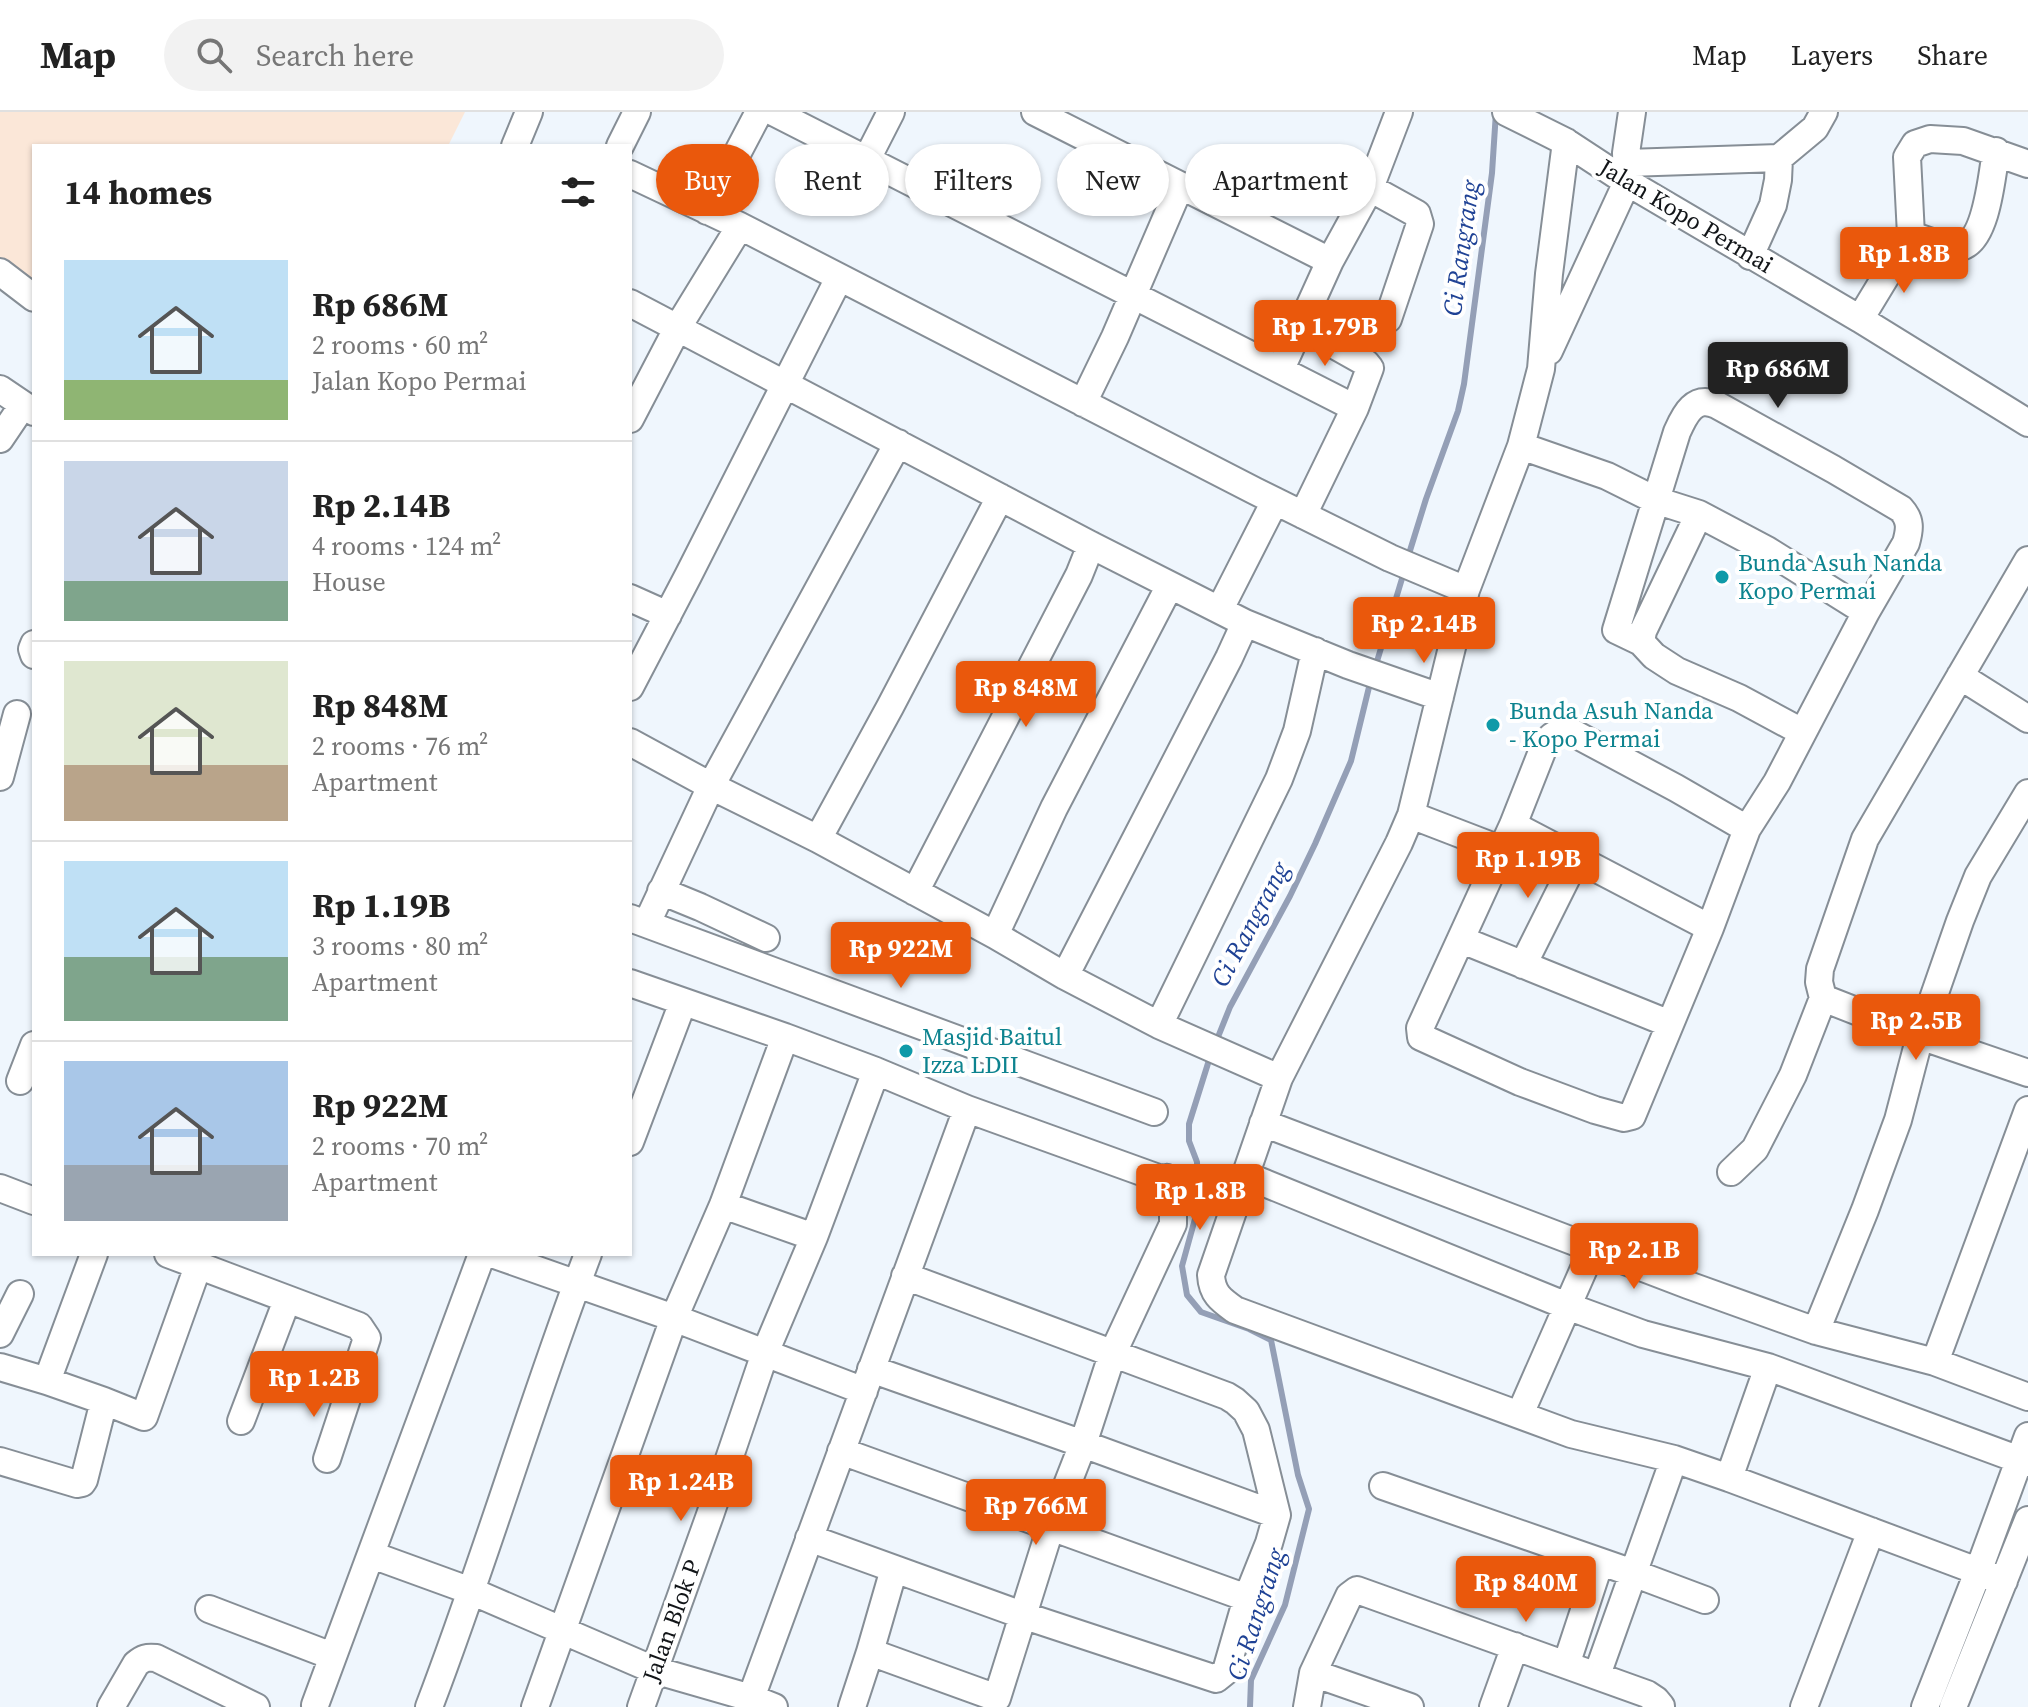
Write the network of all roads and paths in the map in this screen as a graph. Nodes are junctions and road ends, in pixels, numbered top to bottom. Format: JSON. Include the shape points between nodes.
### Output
{"nodes":[{"id":1,"x":529,"y":112,"type":"edge"},
{"id":2,"x":637,"y":112,"type":"edge"},
{"id":3,"x":759,"y":112,"type":"edge"},
{"id":4,"x":773,"y":112,"type":"edge"},
{"id":5,"x":891,"y":112,"type":"edge"},
{"id":6,"x":1035,"y":112,"type":"edge"},
{"id":7,"x":1399,"y":112,"type":"edge"},
{"id":8,"x":1632,"y":112,"type":"edge"},
{"id":9,"x":1824,"y":112,"type":"edge"},
{"id":10,"x":1510,"y":113,"type":"edge"},
{"id":11,"x":1566,"y":142,"type":"junction"},
{"id":12,"x":516,"y":144,"type":"edge"},
{"id":13,"x":621,"y":144,"type":"edge"},
{"id":14,"x":742,"y":144,"type":"edge"},
{"id":15,"x":837,"y":144,"type":"edge"},
{"id":16,"x":875,"y":144,"type":"edge"},
{"id":17,"x":1996,"y":151,"type":"junction"},
{"id":18,"x":1779,"y":158,"type":"junction"},
{"id":19,"x":2028,"y":164,"type":"edge"},
{"id":20,"x":889,"y":170,"type":"edge"},
{"id":21,"x":1376,"y":172,"type":"edge"},
{"id":22,"x":1627,"y":173,"type":"junction"},
{"id":23,"x":632,"y":175,"type":"edge"},
{"id":24,"x":656,"y":186,"type":"edge"},
{"id":25,"x":1180,"y":186,"type":"junction"},
{"id":26,"x":1376,"y":191,"type":"edge"},
{"id":27,"x":718,"y":216,"type":"edge"},
{"id":28,"x":1355,"y":216,"type":"edge"},
{"id":29,"x":740,"y":226,"type":"junction"},
{"id":30,"x":1911,"y":235,"type":"junction"},
{"id":31,"x":1750,"y":256,"type":"junction"},
{"id":32,"x":1330,"y":261,"type":"junction"},
{"id":33,"x":0,"y":272,"type":"edge"},
{"id":34,"x":839,"y":278,"type":"junction"},
{"id":35,"x":1134,"y":294,"type":"junction"},
{"id":36,"x":32,"y":296,"type":"edge"},
{"id":37,"x":632,"y":304,"type":"edge"},
{"id":38,"x":1388,"y":319,"type":"dead end"},
{"id":39,"x":1860,"y":319,"type":"junction"},
{"id":40,"x":678,"y":327,"type":"junction"},
{"id":41,"x":1302,"y":327,"type":"junction"},
{"id":42,"x":1281,"y":369,"type":"junction"},
{"id":43,"x":1541,"y":369,"type":"junction"},
{"id":44,"x":786,"y":385,"type":"junction"},
{"id":45,"x":0,"y":389,"type":"edge"},
{"id":46,"x":1083,"y":403,"type":"junction"},
{"id":47,"x":1346,"y":403,"type":"junction"},
{"id":48,"x":28,"y":409,"type":"edge"},
{"id":49,"x":632,"y":415,"type":"edge"},
{"id":50,"x":2028,"y":423,"type":"edge"},
{"id":51,"x":0,"y":439,"type":"edge"},
{"id":52,"x":898,"y":443,"type":"junction"},
{"id":53,"x":1521,"y":446,"type":"junction"},
{"id":54,"x":1000,"y":497,"type":"junction"},
{"id":55,"x":1655,"y":500,"type":"junction"},
{"id":56,"x":1288,"y":507,"type":"junction"},
{"id":57,"x":1699,"y":514,"type":"junction"},
{"id":58,"x":1091,"y":545,"type":"junction"},
{"id":59,"x":2026,"y":569,"type":"edge"},
{"id":60,"x":1170,"y":585,"type":"junction"},
{"id":61,"x":1466,"y":590,"type":"junction"},
{"id":62,"x":632,"y":599,"type":"edge"},
{"id":63,"x":1220,"y":609,"type":"junction"},
{"id":64,"x":1866,"y":612,"type":"junction"},
{"id":65,"x":668,"y":615,"type":"junction"},
{"id":66,"x":1245,"y":623,"type":"junction"},
{"id":67,"x":1641,"y":642,"type":"junction"},
{"id":68,"x":1315,"y":651,"type":"junction"},
{"id":69,"x":1960,"y":676,"type":"junction"},
{"id":70,"x":632,"y":683,"type":"edge"},
{"id":71,"x":1440,"y":697,"type":"junction"},
{"id":72,"x":17,"y":714,"type":"edge"},
{"id":73,"x":2028,"y":719,"type":"edge"},
{"id":74,"x":1802,"y":732,"type":"junction"},
{"id":75,"x":632,"y":743,"type":"edge"},
{"id":76,"x":0,"y":777,"type":"edge"},
{"id":77,"x":711,"y":786,"type":"junction"},
{"id":78,"x":2028,"y":793,"type":"edge"},
{"id":79,"x":1411,"y":815,"type":"junction"},
{"id":80,"x":1513,"y":825,"type":"junction"},
{"id":81,"x":1747,"y":829,"type":"junction"},
{"id":82,"x":818,"y":839,"type":"junction"},
{"id":83,"x":1502,"y":850,"type":"junction"},
{"id":84,"x":1577,"y":857,"type":"junction"},
{"id":85,"x":661,"y":891,"type":"junction"},
{"id":86,"x":915,"y":892,"type":"junction"},
{"id":87,"x":638,"y":920,"type":"edge"},
{"id":88,"x":1710,"y":928,"type":"junction"},
{"id":89,"x":995,"y":935,"type":"junction"},
{"id":90,"x":766,"y":938,"type":"dead end"},
{"id":91,"x":1462,"y":940,"type":"junction"},
{"id":92,"x":1523,"y":965,"type":"junction"},
{"id":93,"x":1065,"y":976,"type":"junction"},
{"id":94,"x":632,"y":984,"type":"edge"},
{"id":95,"x":1823,"y":998,"type":"junction"},
{"id":96,"x":683,"y":1002,"type":"junction"},
{"id":97,"x":1670,"y":1024,"type":"junction"},
{"id":98,"x":1159,"y":1025,"type":"junction"},
{"id":99,"x":1920,"y":1036,"type":"junction"},
{"id":100,"x":785,"y":1037,"type":"junction"},
{"id":101,"x":32,"y":1049,"type":"edge"},
{"id":102,"x":876,"y":1071,"type":"junction"},
{"id":103,"x":2028,"y":1073,"type":"edge"},
{"id":104,"x":1279,"y":1078,"type":"junction"},
{"id":105,"x":18,"y":1079,"type":"edge"},
{"id":106,"x":967,"y":1109,"type":"junction"},
{"id":107,"x":2028,"y":1110,"type":"edge"},
{"id":108,"x":1154,"y":1112,"type":"dead end"},
{"id":109,"x":1263,"y":1123,"type":"junction"},
{"id":110,"x":632,"y":1137,"type":"edge"},
{"id":111,"x":1731,"y":1172,"type":"dead end"},
{"id":112,"x":1245,"y":1175,"type":"junction"},
{"id":113,"x":0,"y":1188,"type":"edge"},
{"id":114,"x":32,"y":1200,"type":"edge"},
{"id":115,"x":723,"y":1205,"type":"junction"},
{"id":116,"x":814,"y":1237,"type":"junction"},
{"id":117,"x":1593,"y":1248,"type":"junction"},
{"id":118,"x":93,"y":1256,"type":"edge"},
{"id":119,"x":173,"y":1256,"type":"edge"},
{"id":120,"x":481,"y":1256,"type":"edge"},
{"id":121,"x":498,"y":1256,"type":"edge"},
{"id":122,"x":587,"y":1256,"type":"edge"},
{"id":123,"x":198,"y":1266,"type":"junction"},
{"id":124,"x":905,"y":1276,"type":"junction"},
{"id":125,"x":577,"y":1283,"type":"junction"},
{"id":126,"x":20,"y":1294,"type":"dead end"},
{"id":127,"x":287,"y":1300,"type":"junction"},
{"id":128,"x":1567,"y":1306,"type":"junction"},
{"id":129,"x":674,"y":1318,"type":"junction"},
{"id":130,"x":1816,"y":1331,"type":"junction"},
{"id":131,"x":0,"y":1334,"type":"edge"},
{"id":132,"x":765,"y":1353,"type":"junction"},
{"id":133,"x":1112,"y":1355,"type":"junction"},
{"id":134,"x":1935,"y":1362,"type":"junction"},
{"id":135,"x":0,"y":1367,"type":"edge"},
{"id":136,"x":1768,"y":1367,"type":"junction"},
{"id":137,"x":868,"y":1380,"type":"junction"},
{"id":138,"x":47,"y":1381,"type":"junction"},
{"id":139,"x":2028,"y":1397,"type":"edge"},
{"id":140,"x":104,"y":1401,"type":"junction"},
{"id":141,"x":1520,"y":1414,"type":"junction"},
{"id":142,"x":241,"y":1421,"type":"dead end"},
{"id":143,"x":1083,"y":1444,"type":"junction"},
{"id":144,"x":841,"y":1451,"type":"junction"},
{"id":145,"x":2025,"y":1455,"type":"edge"},
{"id":146,"x":327,"y":1459,"type":"dead end"},
{"id":147,"x":1674,"y":1459,"type":"junction"},
{"id":148,"x":0,"y":1461,"type":"edge"},
{"id":149,"x":1729,"y":1478,"type":"junction"},
{"id":150,"x":1383,"y":1486,"type":"dead end"},
{"id":151,"x":1277,"y":1515,"type":"junction"},
{"id":152,"x":2028,"y":1520,"type":"edge"},
{"id":153,"x":1051,"y":1526,"type":"junction"},
{"id":154,"x":1871,"y":1531,"type":"junction"},
{"id":155,"x":809,"y":1538,"type":"junction"},
{"id":156,"x":372,"y":1555,"type":"junction"},
{"id":157,"x":1600,"y":1562,"type":"junction"},
{"id":158,"x":894,"y":1569,"type":"junction"},
{"id":159,"x":1633,"y":1573,"type":"junction"},
{"id":160,"x":1991,"y":1576,"type":"junction"},
{"id":161,"x":471,"y":1591,"type":"junction"},
{"id":162,"x":1247,"y":1598,"type":"junction"},
{"id":163,"x":1705,"y":1600,"type":"dead end"},
{"id":164,"x":209,"y":1609,"type":"dead end"},
{"id":165,"x":1022,"y":1615,"type":"junction"},
{"id":166,"x":562,"y":1631,"type":"junction"},
{"id":167,"x":1515,"y":1646,"type":"junction"},
{"id":168,"x":870,"y":1652,"type":"junction"},
{"id":169,"x":332,"y":1656,"type":"junction"},
{"id":170,"x":1566,"y":1665,"type":"junction"},
{"id":171,"x":654,"y":1670,"type":"junction"},
{"id":172,"x":1313,"y":1673,"type":"junction"},
{"id":173,"x":1597,"y":1675,"type":"junction"},
{"id":174,"x":1357,"y":1699,"type":"edge"},
{"id":175,"x":763,"y":1702,"type":"edge"},
{"id":176,"x":315,"y":1705,"type":"dead end"},
{"id":177,"x":1661,"y":1706,"type":"edge"},
{"id":178,"x":111,"y":1707,"type":"edge"},
{"id":179,"x":256,"y":1707,"type":"edge"},
{"id":180,"x":429,"y":1707,"type":"edge"},
{"id":181,"x":535,"y":1707,"type":"edge"},
{"id":182,"x":641,"y":1707,"type":"edge"},
{"id":183,"x":852,"y":1707,"type":"edge"},
{"id":184,"x":1307,"y":1707,"type":"edge"},
{"id":185,"x":1410,"y":1707,"type":"edge"},
{"id":186,"x":1493,"y":1707,"type":"edge"},
{"id":187,"x":1804,"y":1707,"type":"edge"},
{"id":188,"x":1925,"y":1707,"type":"edge"},
{"id":189,"x":1953,"y":1707,"type":"edge"}],
"edges":[{"from":1,"to":12,"type":"street"},
{"from":2,"to":13,"type":"street"},
{"from":3,"to":14,"type":"street"},
{"from":4,"to":15,"type":"street"},
{"from":5,"to":16,"type":"street"},
{"from":6,"to":25,"type":"street"},
{"from":7,"to":21,"type":"street"},
{"from":8,"to":22,"type":"street"},
{"from":9,"to":18,"type":"street","via":[[1815,128]]},
{"from":10,"to":11,"type":"street","name":"Jalan Kopo Permai"},
{"from":11,"to":22,"type":"street","name":"Jalan Kopo Permai"},
{"from":11,"to":43,"type":"street"},
{"from":17,"to":19,"type":"street"},
{"from":17,"to":30,"type":"street","via":[[1974,239],[1956,247]]},
{"from":17,"to":30,"type":"street","via":[[1950,139],[1915,144],[1907,157]]},
{"from":18,"to":22,"type":"street"},
{"from":18,"to":31,"type":"street","via":[[1773,205]]},
{"from":20,"to":35,"type":"street"},
{"from":22,"to":31,"type":"street","name":"Jalan Kopo Permai"},
{"from":22,"to":43,"type":"street"},
{"from":23,"to":24,"type":"street"},
{"from":25,"to":32,"type":"street"},
{"from":25,"to":35,"type":"street"},
{"from":26,"to":38,"type":"street","via":[[1417,214],[1420,224]]},
{"from":27,"to":29,"type":"street"},
{"from":28,"to":32,"type":"street"},
{"from":29,"to":34,"type":"street"},
{"from":29,"to":40,"type":"street"},
{"from":30,"to":39,"type":"street"},
{"from":31,"to":39,"type":"street","name":"Jalan Kopo Permai"},
{"from":32,"to":41,"type":"street"},
{"from":33,"to":36,"type":"street"},
{"from":34,"to":44,"type":"street"},
{"from":34,"to":46,"type":"street"},
{"from":35,"to":42,"type":"street"},
{"from":35,"to":46,"type":"street"},
{"from":37,"to":40,"type":"street"},
{"from":39,"to":50,"type":"street","name":"Jalan Kopo Permai"},
{"from":40,"to":44,"type":"street"},
{"from":40,"to":49,"type":"street"},
{"from":41,"to":42,"type":"street"},
{"from":41,"to":47,"type":"street","via":[[1369,365]]},
{"from":42,"to":47,"type":"street"},
{"from":43,"to":53,"type":"street"},
{"from":44,"to":52,"type":"street"},
{"from":44,"to":65,"type":"street"},
{"from":45,"to":48,"type":"street"},
{"from":46,"to":56,"type":"street"},
{"from":47,"to":56,"type":"street","via":[[1316,469]]},
{"from":48,"to":51,"type":"street"},
{"from":52,"to":54,"type":"street"},
{"from":52,"to":77,"type":"street"},
{"from":53,"to":55,"type":"street","via":[[1607,476]]},
{"from":53,"to":61,"type":"street"},
{"from":54,"to":58,"type":"street"},
{"from":54,"to":82,"type":"street"},
{"from":55,"to":57,"type":"street"},
{"from":55,"to":64,"type":"street","via":[[1682,421],[1701,401],[1717,405],[1908,517],[1906,543]]},
{"from":55,"to":67,"type":"street","via":[[1617,627],[1618,633]]},
{"from":56,"to":61,"type":"street"},
{"from":56,"to":63,"type":"street"},
{"from":57,"to":64,"type":"street"},
{"from":57,"to":67,"type":"street"},
{"from":58,"to":60,"type":"street"},
{"from":58,"to":86,"type":"street"},
{"from":59,"to":69,"type":"street"},
{"from":60,"to":63,"type":"street"},
{"from":60,"to":89,"type":"street","via":[[1054,808]]},
{"from":61,"to":71,"type":"street"},
{"from":62,"to":65,"type":"street"},
{"from":63,"to":66,"type":"street"},
{"from":64,"to":74,"type":"street"},
{"from":65,"to":70,"type":"street"},
{"from":66,"to":68,"type":"street"},
{"from":66,"to":93,"type":"street"},
{"from":67,"to":74,"type":"street","via":[[1677,671]]},
{"from":68,"to":71,"type":"street"},
{"from":68,"to":98,"type":"street","via":[[1289,757]]},
{"from":69,"to":73,"type":"street"},
{"from":69,"to":95,"type":"street","via":[[1865,839],[1820,969]]},
{"from":71,"to":79,"type":"street"},
{"from":72,"to":76,"type":"street"},
{"from":74,"to":81,"type":"street"},
{"from":75,"to":77,"type":"street"},
{"from":77,"to":82,"type":"street"},
{"from":77,"to":85,"type":"street"},
{"from":78,"to":99,"type":"street","via":[[1978,876]]},
{"from":79,"to":83,"type":"street"},
{"from":79,"to":104,"type":"street"},
{"from":80,"to":81,"type":"street","via":[[1545,744],[1564,731]]},
{"from":80,"to":83,"type":"street"},
{"from":80,"to":84,"type":"street"},
{"from":81,"to":88,"type":"street"},
{"from":82,"to":86,"type":"street"},
{"from":83,"to":91,"type":"street"},
{"from":84,"to":88,"type":"street"},
{"from":84,"to":92,"type":"street"},
{"from":85,"to":87,"type":"street"},
{"from":85,"to":90,"type":"street"},
{"from":86,"to":89,"type":"street"},
{"from":87,"to":108,"type":"street"},
{"from":88,"to":97,"type":"street"},
{"from":89,"to":93,"type":"street"},
{"from":91,"to":92,"type":"street"},
{"from":91,"to":97,"type":"street","via":[[1420,1035],[1520,1082],[1627,1118],[1634,1113]]},
{"from":92,"to":97,"type":"street"},
{"from":93,"to":98,"type":"street"},
{"from":94,"to":96,"type":"street"},
{"from":95,"to":99,"type":"street"},
{"from":95,"to":111,"type":"street","via":[[1793,1075],[1755,1149]]},
{"from":96,"to":100,"type":"street"},
{"from":96,"to":110,"type":"street"},
{"from":98,"to":104,"type":"street"},
{"from":99,"to":103,"type":"street"},
{"from":99,"to":130,"type":"street","via":[[1898,1120]]},
{"from":100,"to":102,"type":"street"},
{"from":100,"to":115,"type":"street"},
{"from":101,"to":105,"type":"street"},
{"from":102,"to":106,"type":"street"},
{"from":102,"to":116,"type":"street","name":"Jalan Blok P"},
{"from":104,"to":109,"type":"street"},
{"from":106,"to":124,"type":"street"},
{"from":106,"to":133,"type":"street","via":[[1173,1181],[1173,1224]]},
{"from":107,"to":134,"type":"street"},
{"from":109,"to":112,"type":"street"},
{"from":109,"to":117,"type":"street"},
{"from":112,"to":128,"type":"street"},
{"from":112,"to":141,"type":"street","via":[[1211,1275],[1218,1298],[1235,1310]]},
{"from":113,"to":114,"type":"street"},
{"from":115,"to":116,"type":"street"},
{"from":115,"to":129,"type":"street"},
{"from":116,"to":132,"type":"street","name":"Jalan Blok P"},
{"from":117,"to":128,"type":"street"},
{"from":117,"to":130,"type":"street"},
{"from":118,"to":138,"type":"street"},
{"from":119,"to":123,"type":"street"},
{"from":120,"to":156,"type":"street"},
{"from":121,"to":125,"type":"street"},
{"from":122,"to":125,"type":"street"},
{"from":123,"to":127,"type":"street"},
{"from":123,"to":140,"type":"street","via":[[144,1417]]},
{"from":124,"to":133,"type":"street"},
{"from":124,"to":137,"type":"street"},
{"from":125,"to":129,"type":"street"},
{"from":125,"to":161,"type":"street"},
{"from":126,"to":131,"type":"street"},
{"from":127,"to":142,"type":"street"},
{"from":127,"to":146,"type":"street","via":[[359,1326],[367,1338]]},
{"from":128,"to":136,"type":"street","via":[[1643,1334]]},
{"from":128,"to":141,"type":"street"},
{"from":129,"to":132,"type":"street"},
{"from":129,"to":166,"type":"street"},
{"from":130,"to":134,"type":"street"},
{"from":132,"to":137,"type":"street"},
{"from":132,"to":171,"type":"street","name":"Jalan Blok P"},
{"from":133,"to":143,"type":"street"},
{"from":133,"to":151,"type":"street","via":[[1241,1405],[1256,1430]]},
{"from":134,"to":139,"type":"street"},
{"from":135,"to":138,"type":"street"},
{"from":136,"to":145,"type":"street"},
{"from":136,"to":149,"type":"street"},
{"from":137,"to":143,"type":"street"},
{"from":137,"to":144,"type":"street"},
{"from":138,"to":140,"type":"street"},
{"from":140,"to":148,"type":"street","via":[[82,1483]]},
{"from":141,"to":147,"type":"street","via":[[1571,1434]]},
{"from":143,"to":151,"type":"street"},
{"from":143,"to":153,"type":"street"},
{"from":144,"to":153,"type":"street"},
{"from":144,"to":155,"type":"street"},
{"from":145,"to":160,"type":"street"},
{"from":147,"to":149,"type":"street"},
{"from":147,"to":159,"type":"street"},
{"from":149,"to":154,"type":"street"},
{"from":150,"to":157,"type":"street"},
{"from":151,"to":162,"type":"street"},
{"from":152,"to":160,"type":"street"},
{"from":153,"to":162,"type":"street"},
{"from":153,"to":165,"type":"street"},
{"from":154,"to":160,"type":"street"},
{"from":154,"to":187,"type":"street"},
{"from":155,"to":158,"type":"street"},
{"from":155,"to":175,"type":"street"},
{"from":156,"to":161,"type":"street"},
{"from":156,"to":169,"type":"street"},
{"from":157,"to":159,"type":"street"},
{"from":157,"to":170,"type":"street"},
{"from":158,"to":165,"type":"street"},
{"from":158,"to":168,"type":"street"},
{"from":159,"to":163,"type":"street"},
{"from":159,"to":173,"type":"street"},
{"from":160,"to":188,"type":"street"},
{"from":160,"to":189,"type":"street"},
{"from":161,"to":166,"type":"street"},
{"from":161,"to":180,"type":"street"},
{"from":162,"to":165,"type":"street","via":[[1226,1671],[1216,1679]]},
{"from":164,"to":169,"type":"street"},
{"from":165,"to":168,"type":"street","via":[[997,1698]]},
{"from":166,"to":171,"type":"street"},
{"from":166,"to":181,"type":"street"},
{"from":167,"to":170,"type":"street"},
{"from":167,"to":172,"type":"street","via":[[1357,1590],[1349,1596]]},
{"from":167,"to":186,"type":"street"},
{"from":168,"to":183,"type":"street"},
{"from":169,"to":176,"type":"street"},
{"from":170,"to":173,"type":"street"},
{"from":171,"to":175,"type":"street"},
{"from":171,"to":182,"type":"street","name":"Jalan Blok P"},
{"from":172,"to":174,"type":"street"},
{"from":172,"to":184,"type":"street"},
{"from":173,"to":177,"type":"street","via":[[1647,1694]]},
{"from":174,"to":185,"type":"street"},
{"from":178,"to":179,"type":"street","via":[[136,1664],[150,1657]]}]}
